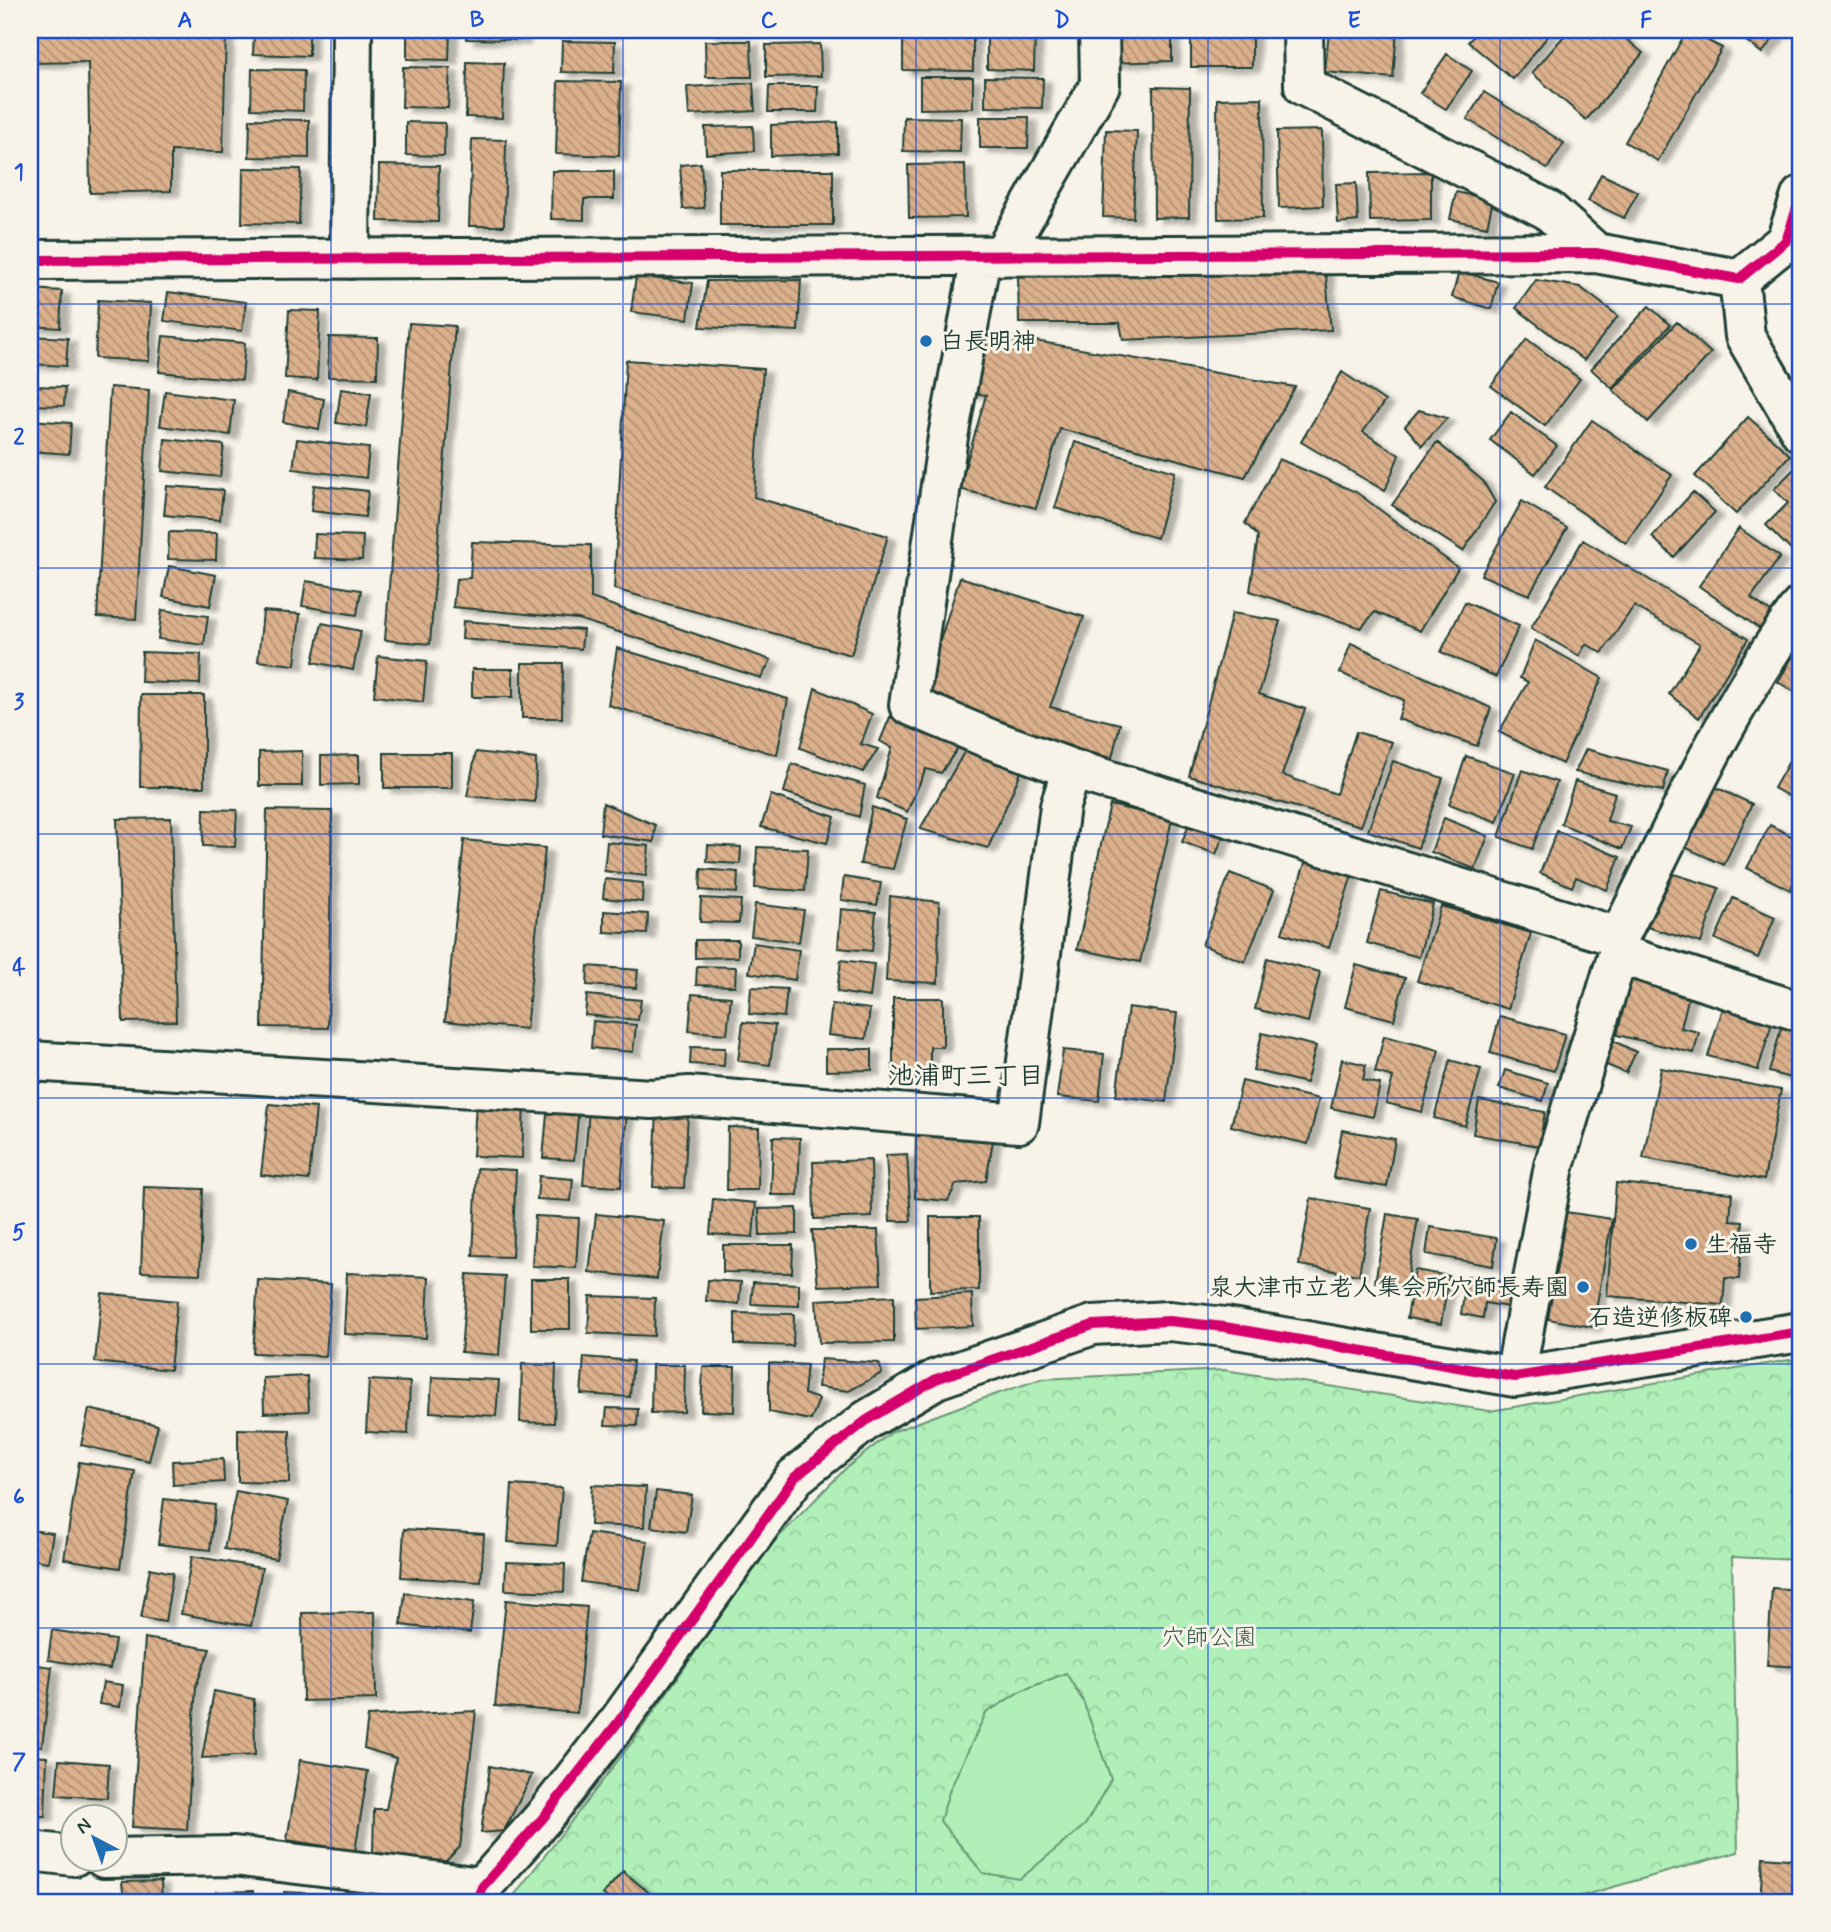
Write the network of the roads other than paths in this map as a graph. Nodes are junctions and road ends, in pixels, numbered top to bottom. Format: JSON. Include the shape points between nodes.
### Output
{"nodes":[{"id":1,"x":352,"y":30,"type":"edge"},
{"id":2,"x":1099,"y":30,"type":"edge"},
{"id":3,"x":1303,"y":30,"type":"edge"},
{"id":4,"x":1801,"y":196,"type":"edge"},
{"id":5,"x":1596,"y":253,"type":"junction"},
{"id":6,"x":991,"y":256,"type":"junction"},
{"id":7,"x":350,"y":259,"type":"junction"},
{"id":8,"x":30,"y":260,"type":"edge"},
{"id":9,"x":1739,"y":279,"type":"junction"},
{"id":10,"x":1801,"y":432,"type":"edge"},
{"id":11,"x":1801,"y":606,"type":"edge"},
{"id":12,"x":1072,"y":769,"type":"junction"},
{"id":13,"x":1618,"y":945,"type":"junction"},
{"id":14,"x":1801,"y":1012,"type":"edge"},
{"id":15,"x":30,"y":1061,"type":"edge"},
{"id":16,"x":1801,"y":1332,"type":"edge"},
{"id":17,"x":1515,"y":1377,"type":"junction"},
{"id":18,"x":30,"y":1851,"type":"edge"},
{"id":19,"x":60,"y":1854,"type":"edge"},
{"id":20,"x":130,"y":1858,"type":"edge"},
{"id":21,"x":479,"y":1895,"type":"edge"}],
"edges":[{"from":1,"to":7,"type":"street"},
{"from":2,"to":6,"type":"street","via":[[1100,85]]},
{"from":3,"to":5,"type":"street","via":[[1304,86],[1548,210]]},
{"from":4,"to":9,"type":"street","via":[[1786,241]]},
{"from":5,"to":6,"type":"street"},
{"from":5,"to":9,"type":"street"},
{"from":6,"to":7,"type":"street"},
{"from":6,"to":12,"type":"street","via":[[948,437],[909,705]]},
{"from":7,"to":8,"type":"street"},
{"from":9,"to":10,"type":"street","via":[[1745,336]]},
{"from":11,"to":13,"type":"street","via":[[1771,647],[1704,767]]},
{"from":12,"to":13,"type":"street"},
{"from":12,"to":15,"type":"street","via":[[1060,806],[1019,1123],[689,1096],[652,1099]]},
{"from":13,"to":14,"type":"street"},
{"from":13,"to":17,"type":"street","via":[[1554,1166]]},
{"from":16,"to":17,"type":"street"},
{"from":17,"to":21,"type":"street","via":[[1169,1321],[1093,1325],[936,1379],[867,1420],[794,1477],[619,1721]]},
{"from":18,"to":19,"type":"street"},
{"from":20,"to":21,"type":"street","via":[[234,1856]]}]}
